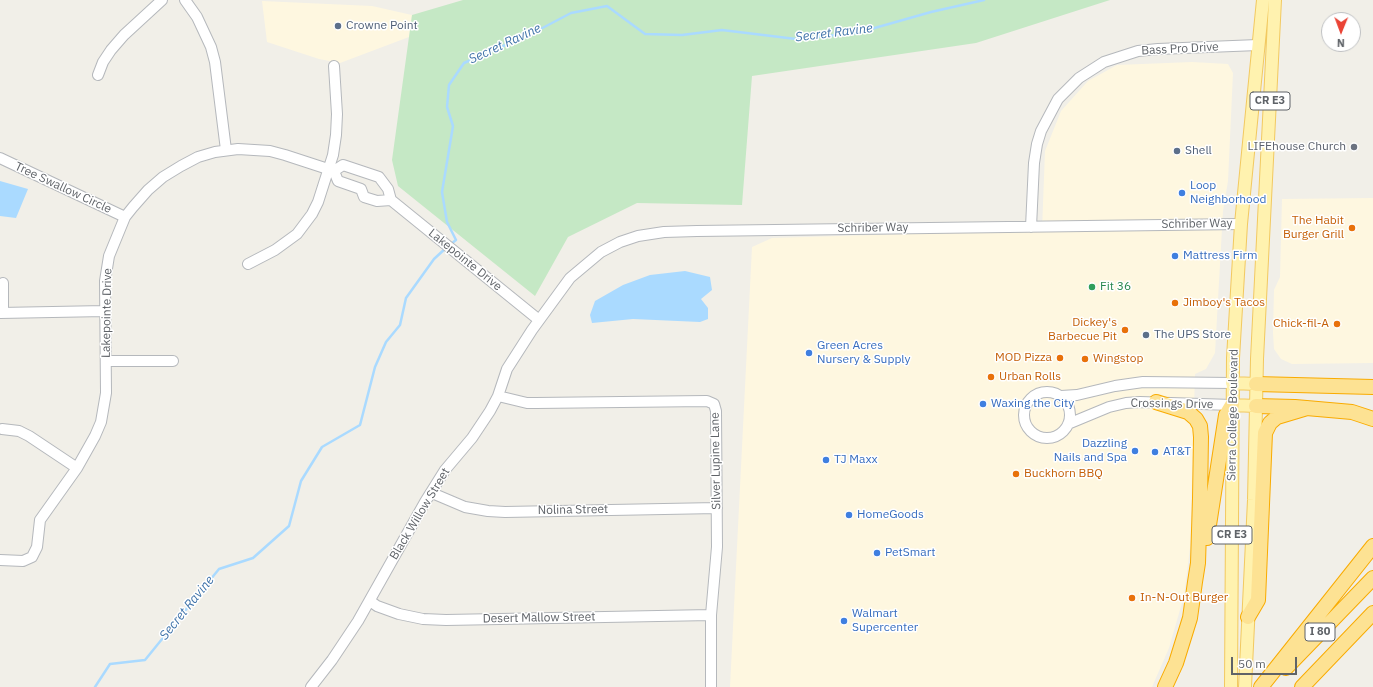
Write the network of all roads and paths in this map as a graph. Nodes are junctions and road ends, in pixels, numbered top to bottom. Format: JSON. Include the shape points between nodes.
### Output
{"nodes":[{"id":1,"x":162,"y":0,"type":"edge"},
{"id":2,"x":185,"y":0,"type":"edge"},
{"id":3,"x":1263,"y":0,"type":"edge"},
{"id":4,"x":1275,"y":0,"type":"edge"},
{"id":5,"x":1258,"y":45,"type":"junction"},
{"id":6,"x":1272,"y":45,"type":"junction"},
{"id":7,"x":334,"y":66,"type":"dead end"},
{"id":8,"x":98,"y":75,"type":"dead end"},
{"id":9,"x":226,"y":150,"type":"junction"},
{"id":10,"x":0,"y":158,"type":"edge"},
{"id":11,"x":331,"y":170,"type":"junction"},
{"id":12,"x":369,"y":175,"type":"junction"},
{"id":13,"x":361,"y":189,"type":"junction"},
{"id":14,"x":391,"y":200,"type":"junction"},
{"id":15,"x":126,"y":217,"type":"junction"},
{"id":16,"x":1241,"y":224,"type":"junction"},
{"id":17,"x":1031,"y":227,"type":"junction"},
{"id":18,"x":248,"y":264,"type":"dead end"},
{"id":19,"x":3,"y":283,"type":"dead end"},
{"id":20,"x":105,"y":311,"type":"junction"},
{"id":21,"x":2,"y":313,"type":"edge"},
{"id":22,"x":539,"y":320,"type":"junction"},
{"id":23,"x":106,"y":361,"type":"junction"},
{"id":24,"x":173,"y":361,"type":"dead end"},
{"id":25,"x":1232,"y":383,"type":"junction"},
{"id":26,"x":1256,"y":384,"type":"junction"},
{"id":27,"x":1373,"y":387,"type":"edge"},
{"id":28,"x":498,"y":396,"type":"junction"},
{"id":29,"x":1061,"y":396,"type":"junction"},
{"id":30,"x":1156,"y":402,"type":"junction"},
{"id":31,"x":1232,"y":405,"type":"junction"},
{"id":32,"x":1256,"y":406,"type":"junction"},
{"id":33,"x":1307,"y":408,"type":"junction"},
{"id":34,"x":1373,"y":419,"type":"edge"},
{"id":35,"x":1068,"y":424,"type":"junction"},
{"id":36,"x":2,"y":429,"type":"dead end"},
{"id":37,"x":77,"y":468,"type":"junction"},
{"id":38,"x":432,"y":493,"type":"junction"},
{"id":39,"x":717,"y":508,"type":"junction"},
{"id":40,"x":1373,"y":546,"type":"edge"},
{"id":41,"x":0,"y":560,"type":"edge"},
{"id":42,"x":1373,"y":578,"type":"edge"},
{"id":43,"x":370,"y":602,"type":"junction"},
{"id":44,"x":1373,"y":613,"type":"edge"},
{"id":45,"x":711,"y":615,"type":"junction"},
{"id":46,"x":1248,"y":617,"type":"junction"},
{"id":47,"x":1190,"y":618,"type":"junction"},
{"id":48,"x":311,"y":687,"type":"edge"},
{"id":49,"x":711,"y":687,"type":"edge"},
{"id":50,"x":1165,"y":687,"type":"edge"},
{"id":51,"x":1230,"y":687,"type":"edge"},
{"id":52,"x":1245,"y":687,"type":"edge"},
{"id":53,"x":1261,"y":687,"type":"edge"},
{"id":54,"x":1268,"y":687,"type":"edge"},
{"id":55,"x":1302,"y":687,"type":"edge"}],
"edges":[{"from":1,"to":8,"type":"street","via":[[111,50]]},
{"from":2,"to":9,"type":"street","via":[[197,17],[211,47]]},
{"from":3,"to":5,"type":"main road","name":"Sierra College Boulevard","number":"CR E3"},
{"from":4,"to":6,"type":"main road","name":"Sierra College Boulevard","number":"CR E3"},
{"from":5,"to":6,"type":"main road"},
{"from":5,"to":16,"type":"main road","name":"Sierra College Boulevard","number":"CR E3"},
{"from":5,"to":17,"type":"street","name":"Bass Pro Drive","via":[[1138,51],[1104,62],[1080,78],[1058,99],[1040,131],[1034,163]]},
{"from":6,"to":26,"type":"main road","name":"Sierra College Boulevard","number":"CR E3"},
{"from":7,"to":11,"type":"street","via":[[337,114]]},
{"from":9,"to":11,"type":"street","name":"Lakepointe Drive","via":[[270,151]]},
{"from":9,"to":15,"type":"street","name":"Lakepointe Drive","via":[[198,158],[163,177],[132,207]]},
{"from":10,"to":15,"type":"street","name":"Tree Swallow Circle"},
{"from":11,"to":12,"type":"street","name":"Lakepointe Drive","via":[[343,165]]},
{"from":11,"to":13,"type":"street","name":"Lakepointe Drive","via":[[338,180]]},
{"from":11,"to":18,"type":"street","via":[[312,214],[300,230],[275,250]]},
{"from":12,"to":13,"type":"street"},
{"from":12,"to":14,"type":"street","name":"Lakepointe Drive","via":[[379,177],[388,189]]},
{"from":13,"to":14,"type":"street","name":"Lakepointe Drive","via":[[364,198],[377,201]]},
{"from":14,"to":22,"type":"street","name":"Lakepointe Drive"},
{"from":15,"to":20,"type":"street","name":"Lakepointe Drive","via":[[109,256],[105,281]]},
{"from":16,"to":17,"type":"street","name":"Schriber Way"},
{"from":16,"to":25,"type":"main road","name":"Sierra College Boulevard","number":"CR E3"},
{"from":17,"to":22,"type":"street","name":"Schriber Way","via":[[697,231],[638,236],[601,252],[586,264],[570,278]]},
{"from":19,"to":21,"type":"street"},
{"from":20,"to":21,"type":"street"},
{"from":20,"to":23,"type":"street","name":"Lakepointe Drive"},
{"from":22,"to":28,"type":"street","name":"Black Willow Street","via":[[507,369]]},
{"from":23,"to":24,"type":"street"},
{"from":23,"to":37,"type":"street","name":"Lakepointe Drive","via":[[106,393],[101,422]]},
{"from":25,"to":26,"type":"main road"},
{"from":25,"to":29,"type":"street","name":"Crossings Drive","via":[[1143,382]]},
{"from":25,"to":31,"type":"main road","name":"Sierra College Boulevard","number":"CR E3"},
{"from":26,"to":27,"type":"highway"},
{"from":26,"to":32,"type":"main road","name":"Sierra College Boulevard","number":"CR E3"},
{"from":28,"to":38,"type":"street","name":"Black Willow Street","via":[[472,438],[445,470]]},
{"from":28,"to":39,"type":"street","name":"Silver Lupine Lane","via":[[527,403],[707,400],[714,404],[716,411]]},
{"from":29,"to":35,"type":"street","via":[[1069,409]]},
{"from":29,"to":35,"type":"street","via":[[1049,392],[1035,395],[1024,408],[1025,424],[1031,432],[1043,438],[1057,436]]},
{"from":30,"to":31,"type":"street","name":"Crossings Drive"},
{"from":30,"to":35,"type":"street","name":"Crossings Drive","via":[[1126,403],[1109,407]]},
{"from":30,"to":47,"type":"highway","via":[[1188,412],[1200,426],[1198,563]]},
{"from":31,"to":32,"type":"main road","name":"Crossings Drive"},
{"from":31,"to":47,"type":"highway","via":[[1226,415],[1201,583],[1196,608]]},
{"from":31,"to":51,"type":"main road","name":"Sierra College Boulevard","number":"CR E3"},
{"from":32,"to":33,"type":"highway"},
{"from":32,"to":46,"type":"main road","name":"Sierra College Boulevard","number":"CR E3"},
{"from":33,"to":34,"type":"highway","via":[[1352,412]]},
{"from":33,"to":46,"type":"highway","via":[[1278,417],[1270,423],[1265,433],[1258,600]]},
{"from":36,"to":37,"type":"street","via":[[19,431],[29,436]]},
{"from":37,"to":41,"type":"street","name":"Lakepointe Drive","via":[[40,520],[37,547],[32,557],[23,561]]},
{"from":38,"to":39,"type":"street","name":"Nolina Street","via":[[465,507],[488,511]]},
{"from":38,"to":43,"type":"street","name":"Black Willow Street"},
{"from":39,"to":45,"type":"street","name":"Silver Lupine Lane","via":[[717,547]]},
{"from":40,"to":53,"type":"highway"},
{"from":42,"to":54,"type":"highway","number":"I 80"},
{"from":43,"to":45,"type":"street","name":"Desert Mallow Street","via":[[399,614],[446,620]]},
{"from":43,"to":48,"type":"street","name":"Black Willow Street","via":[[345,642]]},
{"from":44,"to":55,"type":"highway","number":"I 80"},
{"from":45,"to":49,"type":"street","name":"Silver Lupine Lane"},
{"from":46,"to":52,"type":"main road","name":"Sierra College Boulevard","number":"CR E3"},
{"from":47,"to":50,"type":"highway","via":[[1176,663]]}]}
